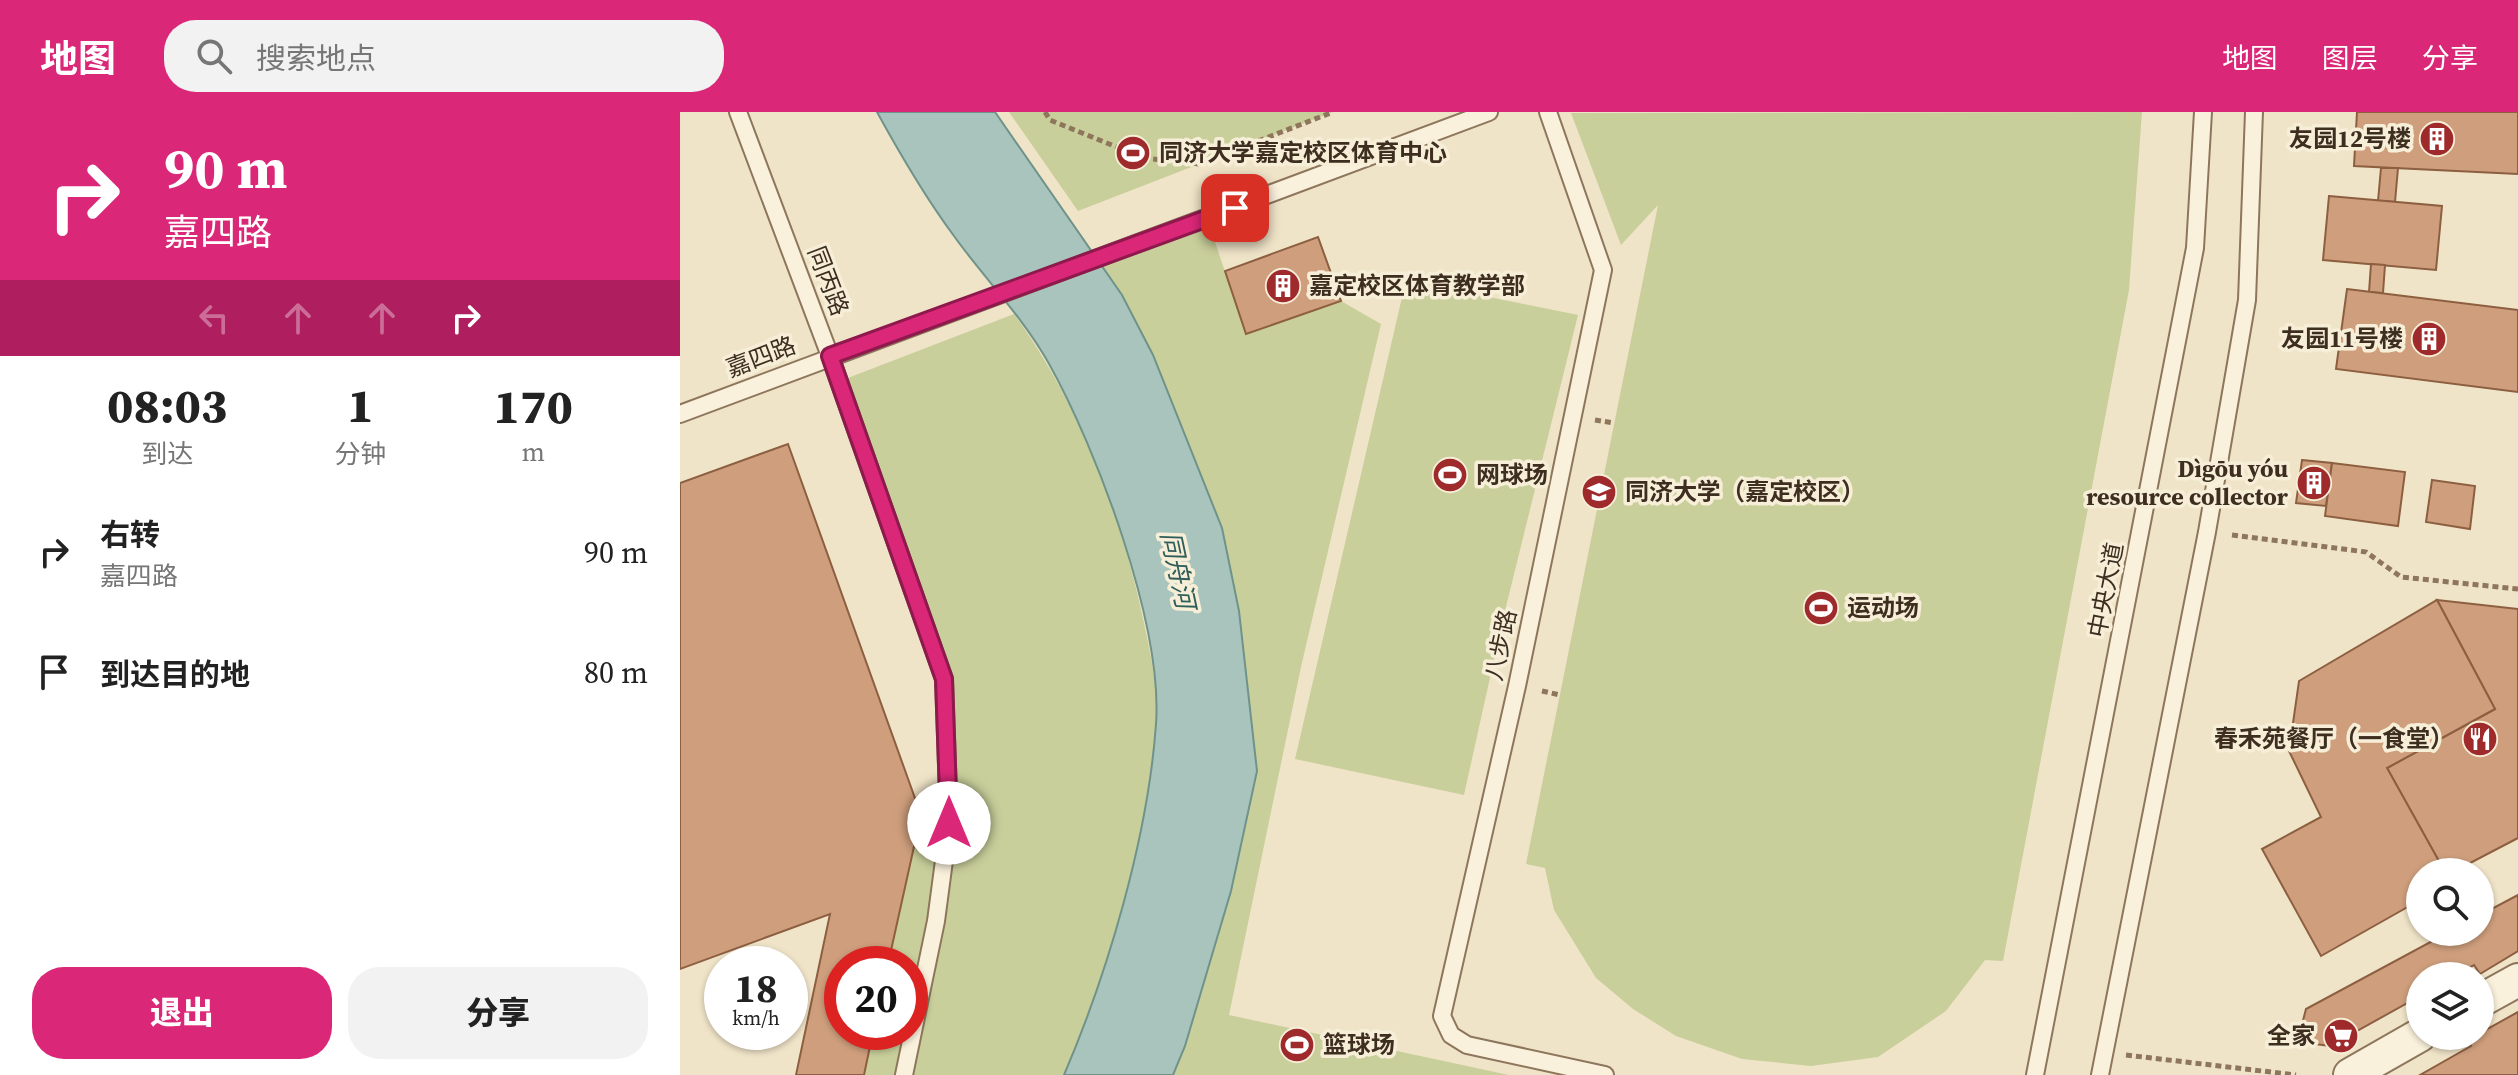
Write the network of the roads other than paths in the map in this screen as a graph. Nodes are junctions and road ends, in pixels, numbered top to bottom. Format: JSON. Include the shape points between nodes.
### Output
{"nodes":[{"id":1,"x":738,"y":112,"type":"edge"},
{"id":2,"x":1489,"y":112,"type":"edge"},
{"id":3,"x":1548,"y":112,"type":"edge"},
{"id":4,"x":2203,"y":112,"type":"edge"},
{"id":5,"x":2254,"y":112,"type":"edge"},
{"id":6,"x":830,"y":356,"type":"junction"},
{"id":7,"x":680,"y":414,"type":"edge"},
{"id":8,"x":2518,"y":980,"type":"edge"},
{"id":9,"x":2494,"y":993,"type":"edge"},
{"id":10,"x":2406,"y":1043,"type":"edge"},
{"id":11,"x":904,"y":1075,"type":"edge"},
{"id":12,"x":1605,"y":1075,"type":"edge"},
{"id":13,"x":2035,"y":1075,"type":"edge"},
{"id":14,"x":2100,"y":1075,"type":"edge"},
{"id":15,"x":2350,"y":1075,"type":"edge"}],
"edges":[{"from":1,"to":6,"type":"lane","name":"同丙路"},
{"from":2,"to":6,"type":"lane","name":"嘉四路"},
{"from":3,"to":12,"type":"lane","name":"八步路","via":[[1603,270],[1442,1016],[1451,1035],[1467,1045]]},
{"from":4,"to":13,"type":"lane","name":"中央大道","via":[[2195,248]]},
{"from":5,"to":14,"type":"lane","via":[[2247,300]]},
{"from":6,"to":7,"type":"lane","name":"嘉四路"},
{"from":6,"to":11,"type":"lane","name":"同丙路","via":[[944,679],[949,823],[936,921]]},
{"from":8,"to":9,"type":"street"},
{"from":10,"to":15,"type":"street"}]}
